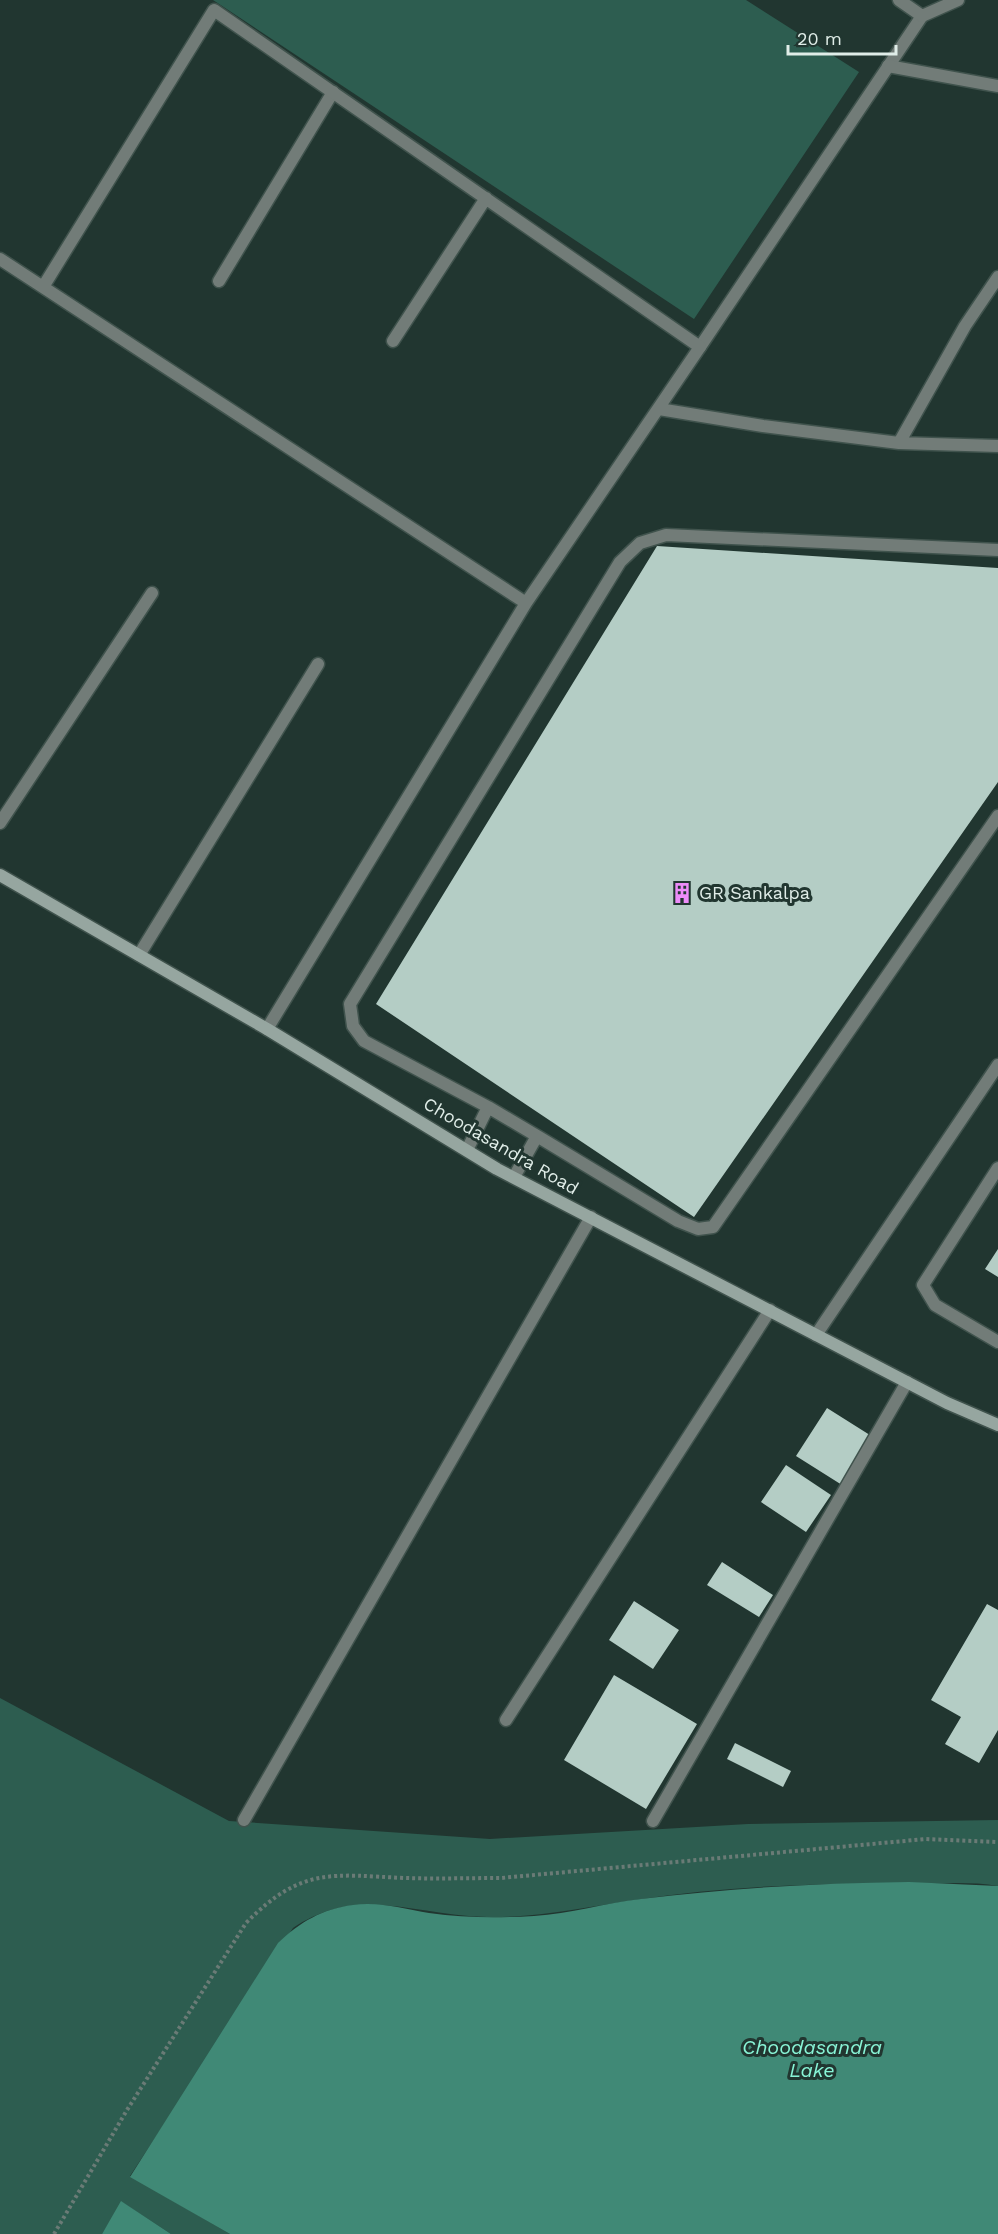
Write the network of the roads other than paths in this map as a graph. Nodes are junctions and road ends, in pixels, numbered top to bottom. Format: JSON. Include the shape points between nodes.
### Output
{"nodes":[{"id":1,"x":899,"y":0,"type":"edge"},
{"id":2,"x":958,"y":0,"type":"edge"},
{"id":3,"x":922,"y":16,"type":"junction"},
{"id":4,"x":888,"y":66,"type":"junction"},
{"id":5,"x":998,"y":86,"type":"edge"},
{"id":6,"x":333,"y":92,"type":"junction"},
{"id":7,"x":486,"y":198,"type":"junction"},
{"id":8,"x":0,"y":259,"type":"edge"},
{"id":9,"x":998,"y":278,"type":"edge"},
{"id":10,"x":219,"y":281,"type":"dead end"},
{"id":11,"x":43,"y":287,"type":"junction"},
{"id":12,"x":393,"y":340,"type":"dead end"},
{"id":13,"x":700,"y":348,"type":"junction"},
{"id":14,"x":658,"y":409,"type":"junction"},
{"id":15,"x":899,"y":443,"type":"junction"},
{"id":16,"x":998,"y":446,"type":"edge"},
{"id":17,"x":998,"y":550,"type":"edge"},
{"id":18,"x":152,"y":593,"type":"dead end"},
{"id":19,"x":526,"y":603,"type":"junction"},
{"id":20,"x":318,"y":664,"type":"dead end"},
{"id":21,"x":998,"y":816,"type":"edge"},
{"id":22,"x":0,"y":823,"type":"edge"},
{"id":23,"x":0,"y":875,"type":"edge"},
{"id":24,"x":139,"y":955,"type":"junction"},
{"id":25,"x":267,"y":1029,"type":"junction"},
{"id":26,"x":998,"y":1065,"type":"edge"},
{"id":27,"x":488,"y":1107,"type":"junction"},
{"id":28,"x":537,"y":1136,"type":"junction"},
{"id":29,"x":467,"y":1150,"type":"junction"},
{"id":30,"x":998,"y":1168,"type":"edge"},
{"id":31,"x":514,"y":1177,"type":"junction"},
{"id":32,"x":591,"y":1217,"type":"junction"},
{"id":33,"x":770,"y":1310,"type":"junction"},
{"id":34,"x":816,"y":1335,"type":"junction"},
{"id":35,"x":998,"y":1342,"type":"edge"},
{"id":36,"x":907,"y":1382,"type":"junction"},
{"id":37,"x":998,"y":1425,"type":"edge"},
{"id":38,"x":506,"y":1720,"type":"dead end"},
{"id":39,"x":244,"y":1820,"type":"dead end"},
{"id":40,"x":653,"y":1821,"type":"dead end"}],
"edges":[{"from":1,"to":3,"type":"street"},
{"from":2,"to":3,"type":"street"},
{"from":3,"to":4,"type":"street"},
{"from":4,"to":5,"type":"street"},
{"from":4,"to":13,"type":"street"},
{"from":6,"to":7,"type":"street"},
{"from":6,"to":10,"type":"street"},
{"from":6,"to":11,"type":"street","via":[[214,10]]},
{"from":7,"to":12,"type":"street"},
{"from":7,"to":13,"type":"street"},
{"from":8,"to":11,"type":"street"},
{"from":9,"to":15,"type":"street","via":[[965,326]]},
{"from":11,"to":19,"type":"street"},
{"from":13,"to":14,"type":"street"},
{"from":14,"to":15,"type":"street"},
{"from":14,"to":19,"type":"street"},
{"from":15,"to":16,"type":"street"},
{"from":17,"to":27,"type":"street","via":[[666,535],[640,543],[620,562],[350,1004],[353,1026],[364,1041]]},
{"from":18,"to":22,"type":"street"},
{"from":19,"to":25,"type":"street"},
{"from":20,"to":24,"type":"street"},
{"from":21,"to":28,"type":"street","via":[[713,1227],[688,1227]]},
{"from":23,"to":24,"type":"street","name":"Choodasandra Road"},
{"from":24,"to":25,"type":"street","name":"Choodasandra Road"},
{"from":25,"to":29,"type":"street","name":"Choodasandra Road"},
{"from":26,"to":34,"type":"street"},
{"from":27,"to":28,"type":"street"},
{"from":27,"to":29,"type":"street"},
{"from":28,"to":31,"type":"street"},
{"from":29,"to":31,"type":"street","name":"Choodasandra Road"},
{"from":30,"to":35,"type":"street","via":[[923,1285],[935,1305]]},
{"from":31,"to":32,"type":"street","name":"Choodasandra Road"},
{"from":32,"to":33,"type":"street","name":"Choodasandra Road"},
{"from":32,"to":39,"type":"street"},
{"from":33,"to":34,"type":"street","name":"Choodasandra Road"},
{"from":33,"to":38,"type":"street"},
{"from":34,"to":36,"type":"street","name":"Choodasandra Road"},
{"from":36,"to":37,"type":"street","name":"Choodasandra Road"},
{"from":36,"to":40,"type":"street"}]}
